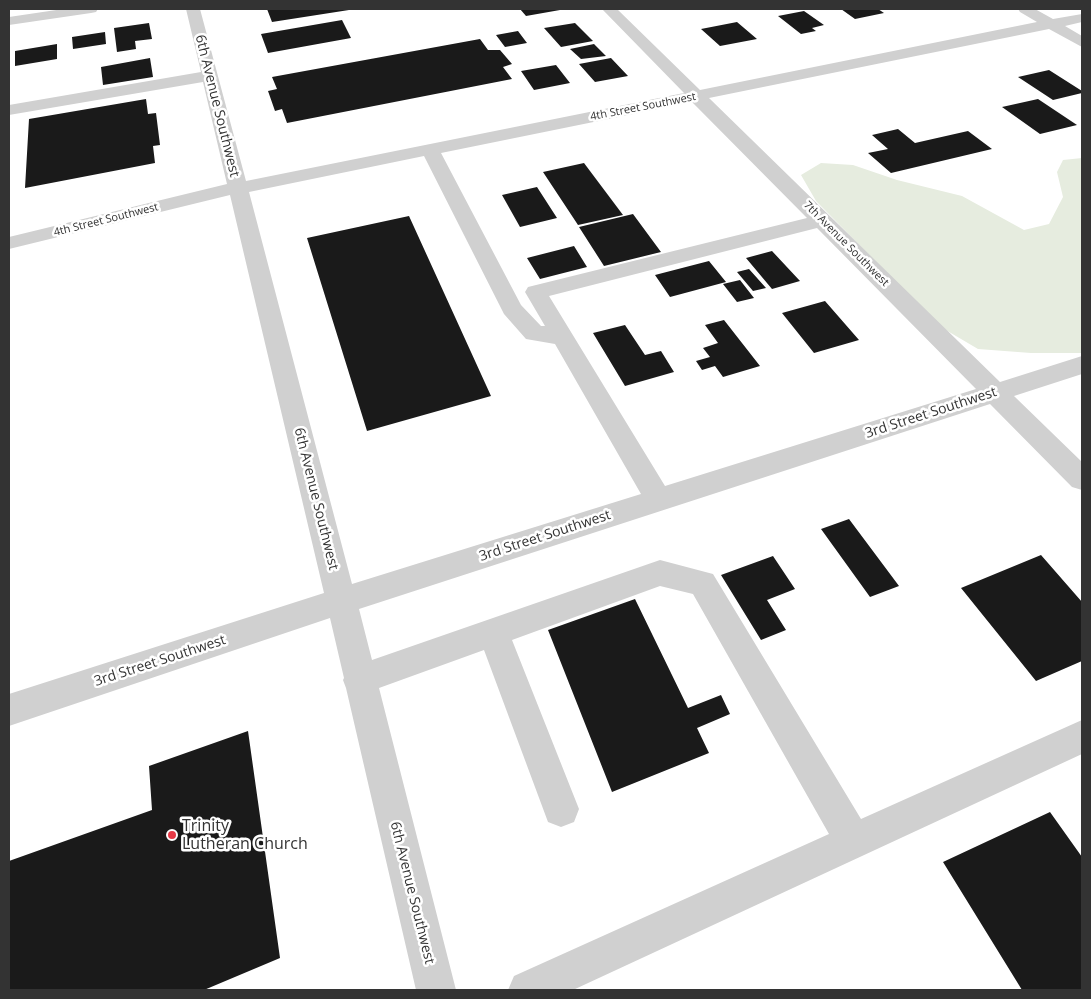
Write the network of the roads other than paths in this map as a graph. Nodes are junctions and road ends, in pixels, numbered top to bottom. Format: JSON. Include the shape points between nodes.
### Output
{"nodes":[{"id":1,"x":91,"y":9,"type":"edge"},
{"id":2,"x":193,"y":9,"type":"edge"},
{"id":3,"x":609,"y":9,"type":"edge"},
{"id":4,"x":1025,"y":9,"type":"edge"},
{"id":5,"x":1082,"y":18,"type":"edge"},
{"id":6,"x":9,"y":21,"type":"edge"},
{"id":7,"x":1051,"y":24,"type":"junction"},
{"id":8,"x":1082,"y":42,"type":"edge"},
{"id":9,"x":209,"y":76,"type":"junction"},
{"id":10,"x":699,"y":96,"type":"junction"},
{"id":11,"x":9,"y":110,"type":"edge"},
{"id":12,"x":430,"y":150,"type":"junction"},
{"id":13,"x":237,"y":189,"type":"junction"},
{"id":14,"x":203,"y":196,"type":"junction"},
{"id":15,"x":823,"y":220,"type":"junction"},
{"id":16,"x":9,"y":227,"type":"edge"},
{"id":17,"x":9,"y":243,"type":"edge"},
{"id":18,"x":562,"y":336,"type":"junction"},
{"id":19,"x":1082,"y":365,"type":"edge"},
{"id":20,"x":995,"y":393,"type":"junction"},
{"id":21,"x":1082,"y":480,"type":"edge"},
{"id":22,"x":659,"y":500,"type":"junction"},
{"id":23,"x":341,"y":601,"type":"junction"},
{"id":24,"x":493,"y":632,"type":"junction"},
{"id":25,"x":359,"y":680,"type":"junction"},
{"id":26,"x":9,"y":710,"type":"edge"},
{"id":27,"x":1082,"y":737,"type":"edge"},
{"id":28,"x":561,"y":808,"type":"dead end"},
{"id":29,"x":854,"y":842,"type":"junction"},
{"id":30,"x":436,"y":990,"type":"edge"},
{"id":31,"x":528,"y":990,"type":"edge"}],
"edges":[{"from":1,"to":6,"type":"street"},
{"from":2,"to":9,"type":"street","name":"6th Avenue Southwest"},
{"from":3,"to":10,"type":"street","name":"7th Avenue Southwest"},
{"from":4,"to":7,"type":"street"},
{"from":5,"to":7,"type":"street","name":"4th Street Southwest"},
{"from":7,"to":8,"type":"street"},
{"from":7,"to":10,"type":"street","name":"4th Street Southwest"},
{"from":9,"to":11,"type":"street"},
{"from":9,"to":13,"type":"street","name":"6th Avenue Southwest"},
{"from":10,"to":12,"type":"street","name":"4th Street Southwest"},
{"from":10,"to":15,"type":"street","name":"7th Avenue Southwest"},
{"from":12,"to":13,"type":"street","name":"4th Street Southwest"},
{"from":12,"to":18,"type":"street","via":[[512,309],[534,333]]},
{"from":13,"to":14,"type":"street","name":"4th Street Southwest"},
{"from":13,"to":23,"type":"street","name":"6th Avenue Southwest"},
{"from":14,"to":16,"type":"street","name":"4th Street Southwest","via":[[62,214]]},
{"from":14,"to":17,"type":"street","name":"4th Street Southwest"},
{"from":15,"to":18,"type":"street","via":[[536,292]]},
{"from":15,"to":20,"type":"street","name":"7th Avenue Southwest"},
{"from":18,"to":22,"type":"street"},
{"from":19,"to":20,"type":"street","name":"3rd Street Southwest"},
{"from":20,"to":21,"type":"street","name":"7th Avenue Southwest"},
{"from":20,"to":22,"type":"street","name":"3rd Street Southwest"},
{"from":22,"to":23,"type":"street","name":"3rd Street Southwest"},
{"from":23,"to":25,"type":"street","name":"6th Avenue Southwest"},
{"from":23,"to":26,"type":"street","name":"3rd Street Southwest"},
{"from":24,"to":25,"type":"street"},
{"from":24,"to":28,"type":"street"},
{"from":24,"to":29,"type":"street","via":[[660,573],[703,583]]},
{"from":25,"to":30,"type":"street","name":"6th Avenue Southwest"},
{"from":27,"to":29,"type":"street"},
{"from":29,"to":31,"type":"street"}]}
